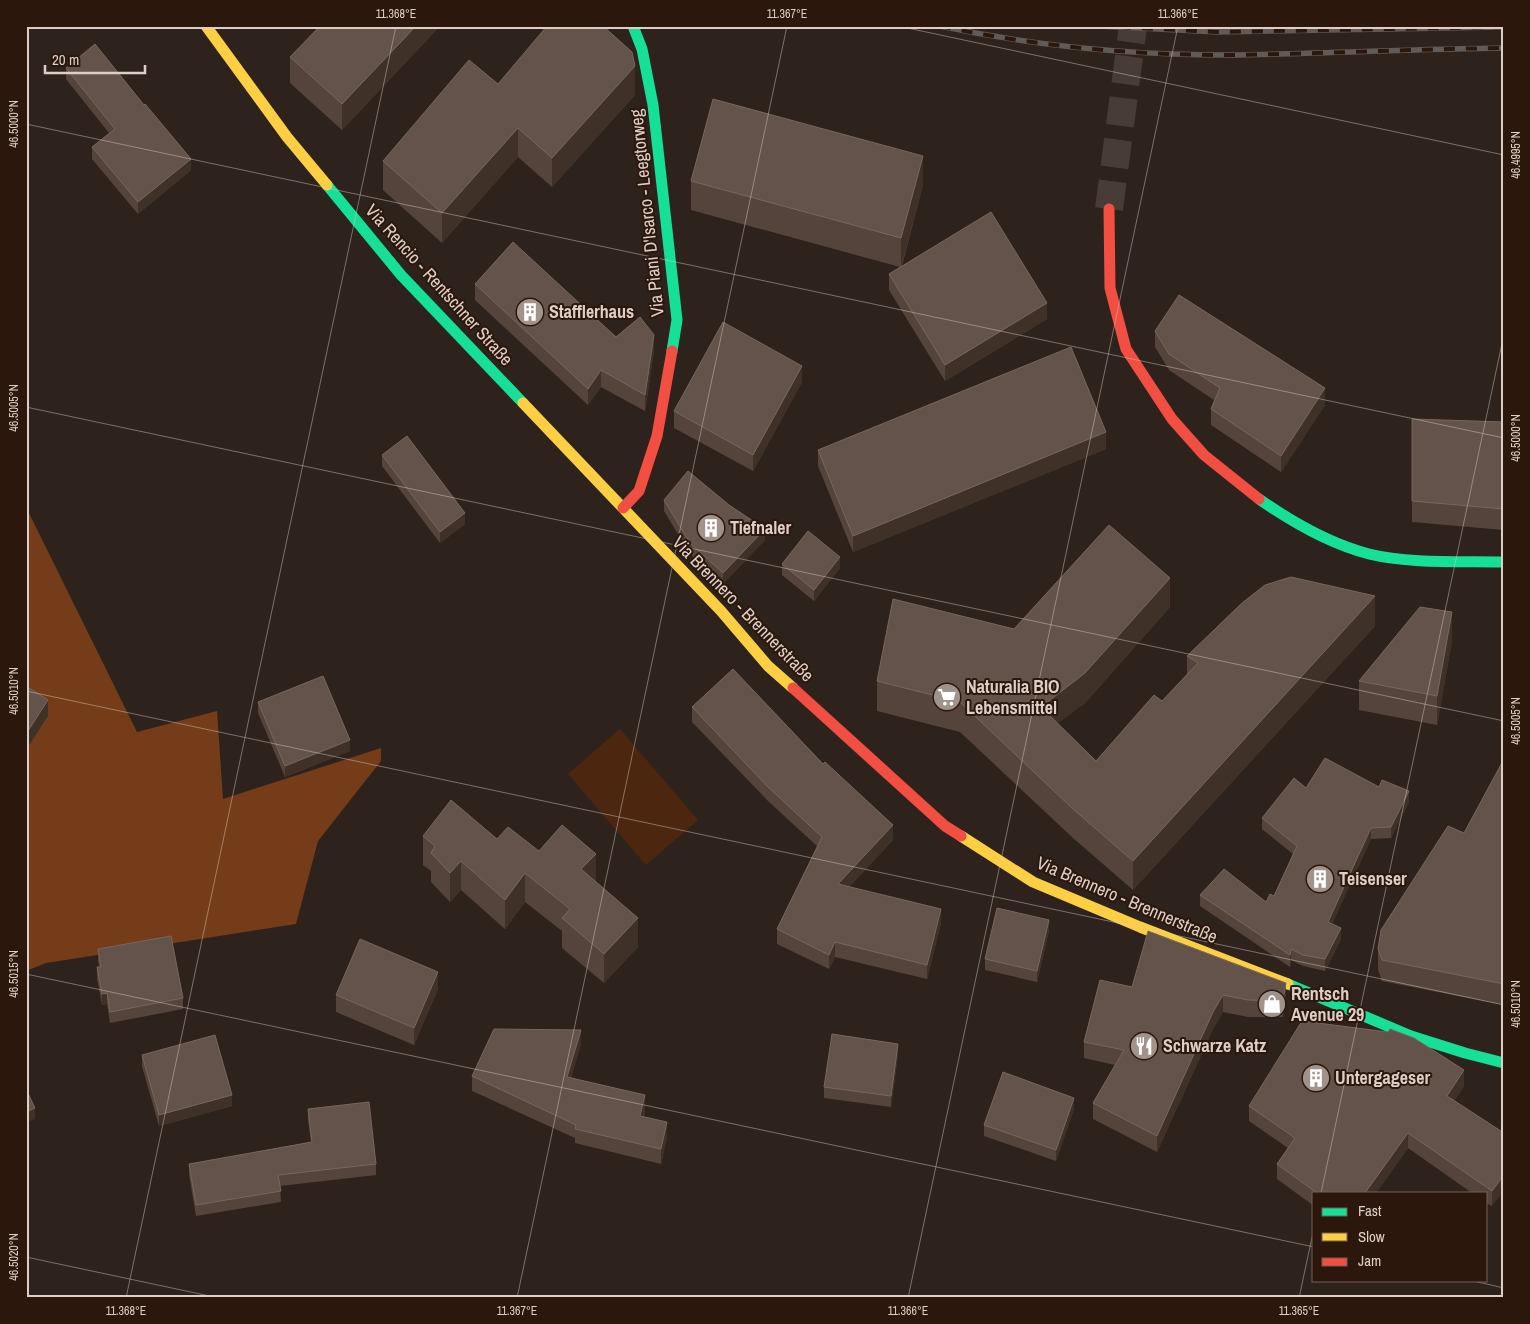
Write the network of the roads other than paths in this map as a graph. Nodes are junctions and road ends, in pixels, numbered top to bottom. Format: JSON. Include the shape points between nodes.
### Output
{"nodes":[{"id":1,"x":206,"y":26,"type":"edge"},
{"id":2,"x":633,"y":26,"type":"edge"},
{"id":3,"x":1109,"y":209,"type":"tunnel mouth"},
{"id":4,"x":623,"y":508,"type":"junction"},
{"id":5,"x":1504,"y":562,"type":"edge"},
{"id":6,"x":1504,"y":1064,"type":"edge"}],
"edges":[{"from":1,"to":4,"type":"street","name":"Via Rencio - Rentschner Straße","via":[[287,137],[401,275]]},
{"from":2,"to":4,"type":"street","name":"Via Piani D'Isarco - Leegtorweg","via":[[642,49],[653,105],[677,320],[657,436],[639,491]]},
{"from":3,"to":5,"type":"street","via":[[1110,288],[1126,349],[1172,419],[1204,455],[1260,500],[1300,525],[1362,552],[1400,559]]},
{"from":4,"to":6,"type":"street","name":"Via Brennero - Brennerstraße","via":[[721,611],[768,666],[945,826],[1025,877],[1114,916],[1315,994],[1410,1036]]}]}
